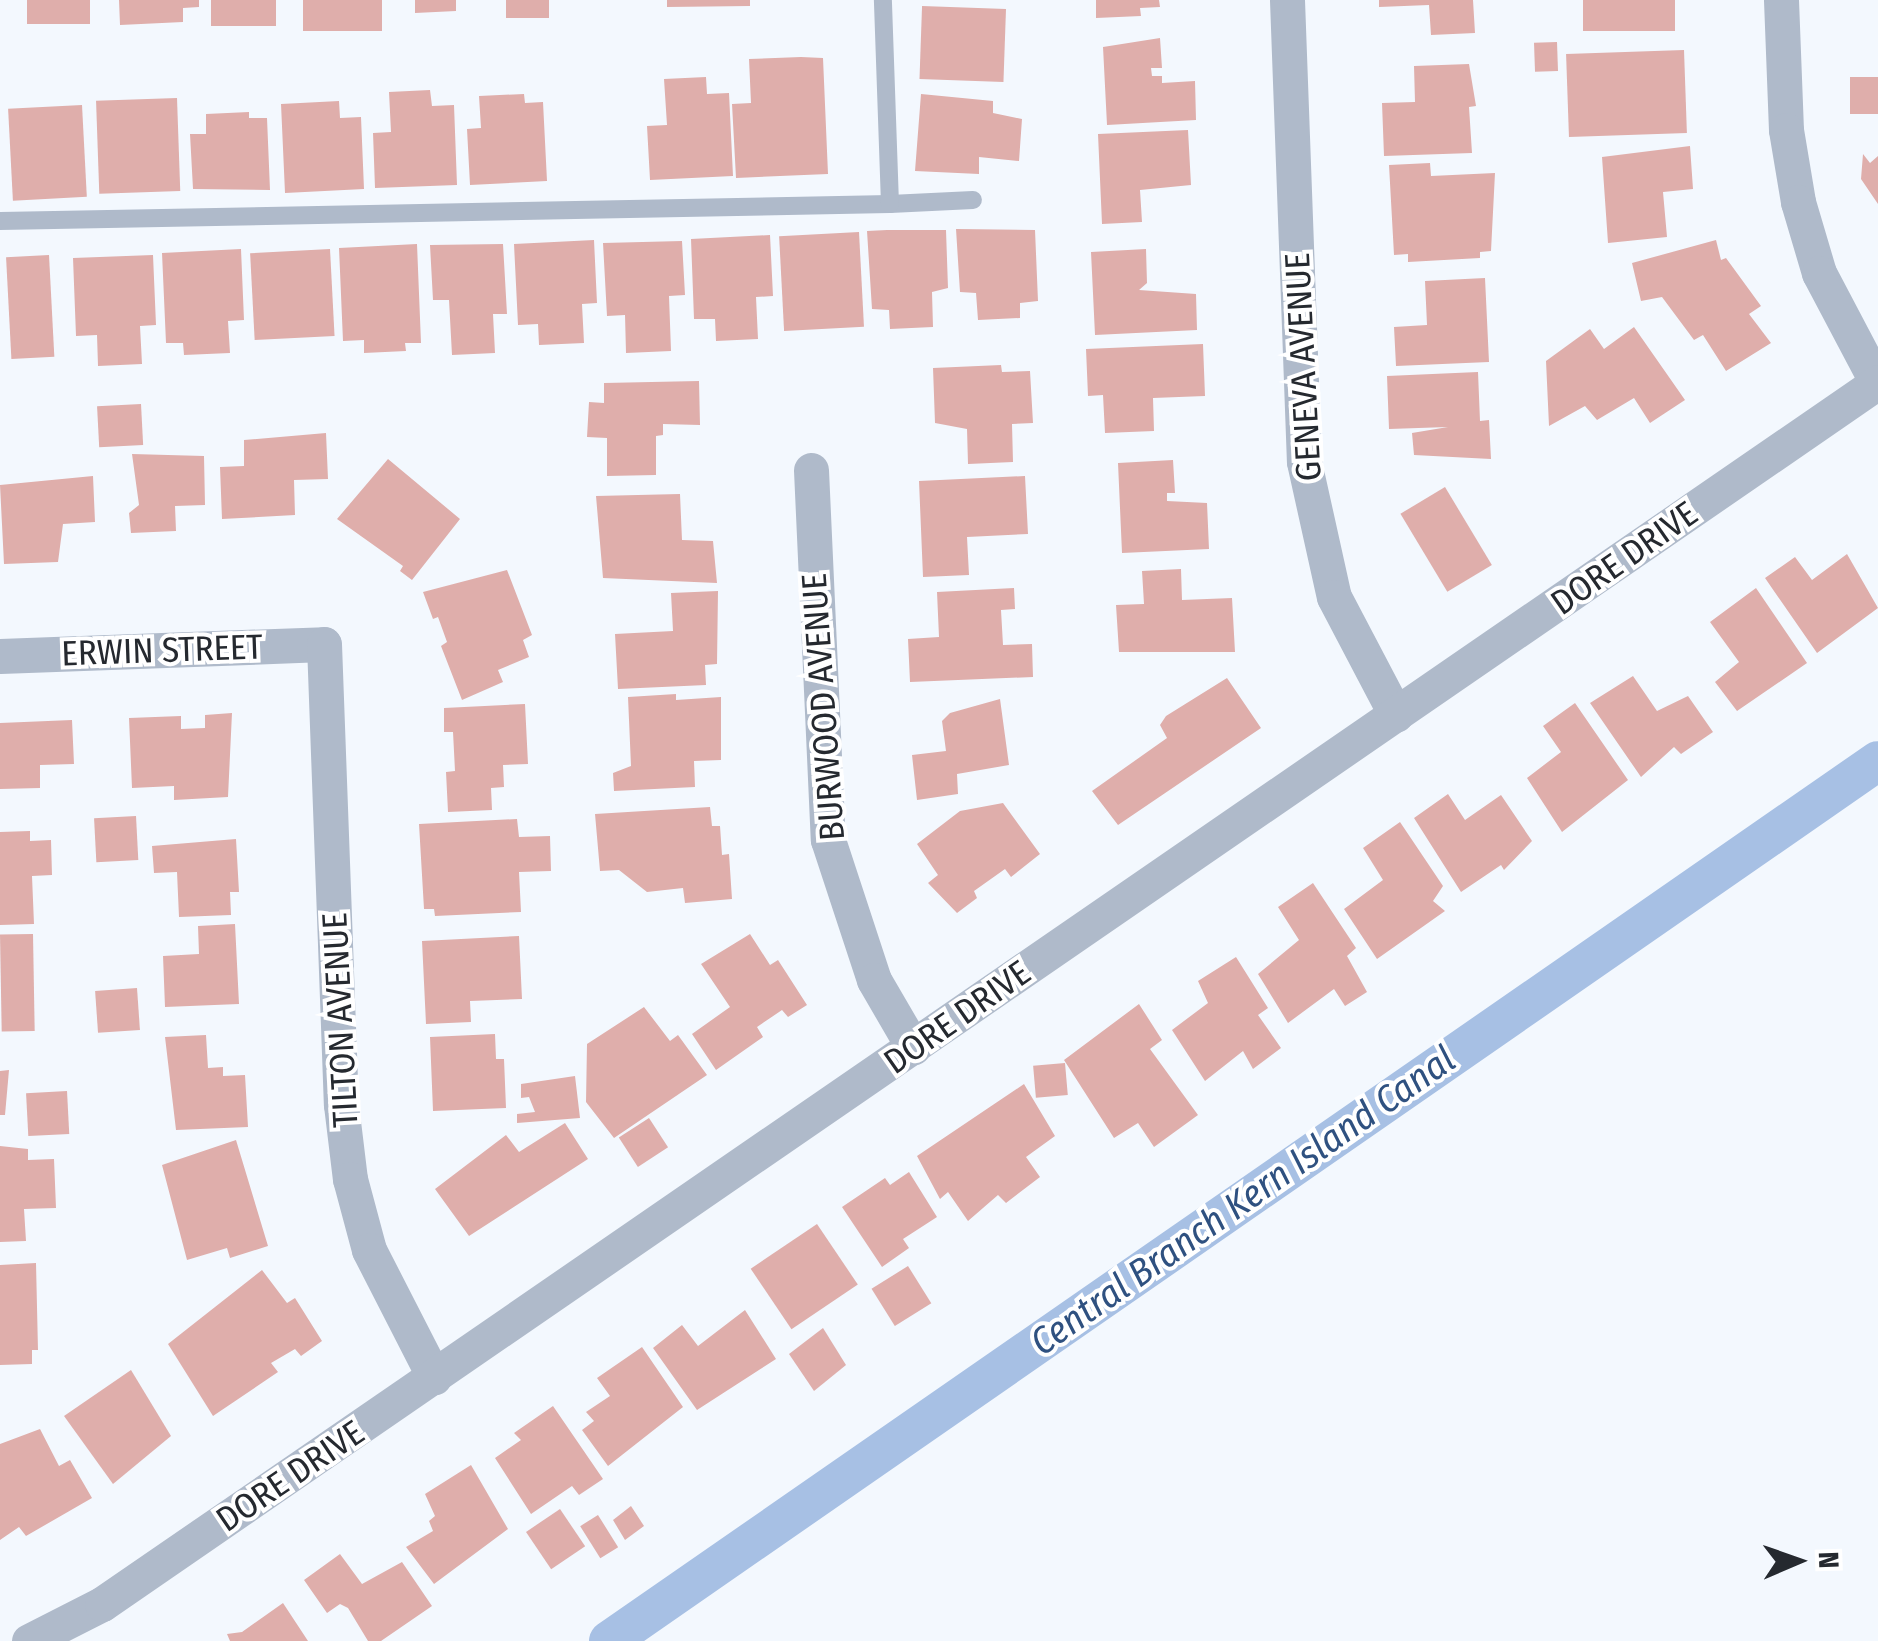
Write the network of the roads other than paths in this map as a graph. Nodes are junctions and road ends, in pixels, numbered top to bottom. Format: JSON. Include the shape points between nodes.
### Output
{"nodes":[{"id":1,"x":883,"y":0,"type":"edge"},
{"id":2,"x":1287,"y":0,"type":"edge"},
{"id":3,"x":1782,"y":0,"type":"edge"},
{"id":4,"x":973,"y":200,"type":"dead end"},
{"id":5,"x":890,"y":204,"type":"junction"},
{"id":6,"x":0,"y":222,"type":"edge"},
{"id":7,"x":1878,"y":383,"type":"edge"},
{"id":8,"x":811,"y":470,"type":"dead end"},
{"id":9,"x":324,"y":644,"type":"joint"},
{"id":10,"x":0,"y":656,"type":"edge"},
{"id":11,"x":1396,"y":715,"type":"junction"},
{"id":12,"x":913,"y":1047,"type":"junction"},
{"id":13,"x":434,"y":1378,"type":"junction"},
{"id":14,"x":29,"y":1641,"type":"edge"}],
"edges":[{"from":1,"to":5,"type":"lane"},
{"from":2,"to":11,"type":"street","name":"GENEVA AVENUE","via":[[1304,462],[1334,596]]},
{"from":3,"to":7,"type":"street","via":[[1786,130],[1798,202],[1820,273]]},
{"from":4,"to":5,"type":"lane"},
{"from":5,"to":6,"type":"lane"},
{"from":7,"to":11,"type":"street","name":"DORE DRIVE"},
{"from":8,"to":12,"type":"street","name":"BURWOOD AVENUE","via":[[828,840],[846,911],[874,980]]},
{"from":9,"to":10,"type":"street","name":"ERWIN STREET"},
{"from":9,"to":13,"type":"street","name":"TILTON AVENUE","via":[[341,1106],[350,1179],[370,1250]]},
{"from":11,"to":12,"type":"street","name":"DORE DRIVE"},
{"from":12,"to":13,"type":"street","name":"DORE DRIVE"},
{"from":13,"to":14,"type":"street","name":"DORE DRIVE","via":[[102,1604]]}]}
